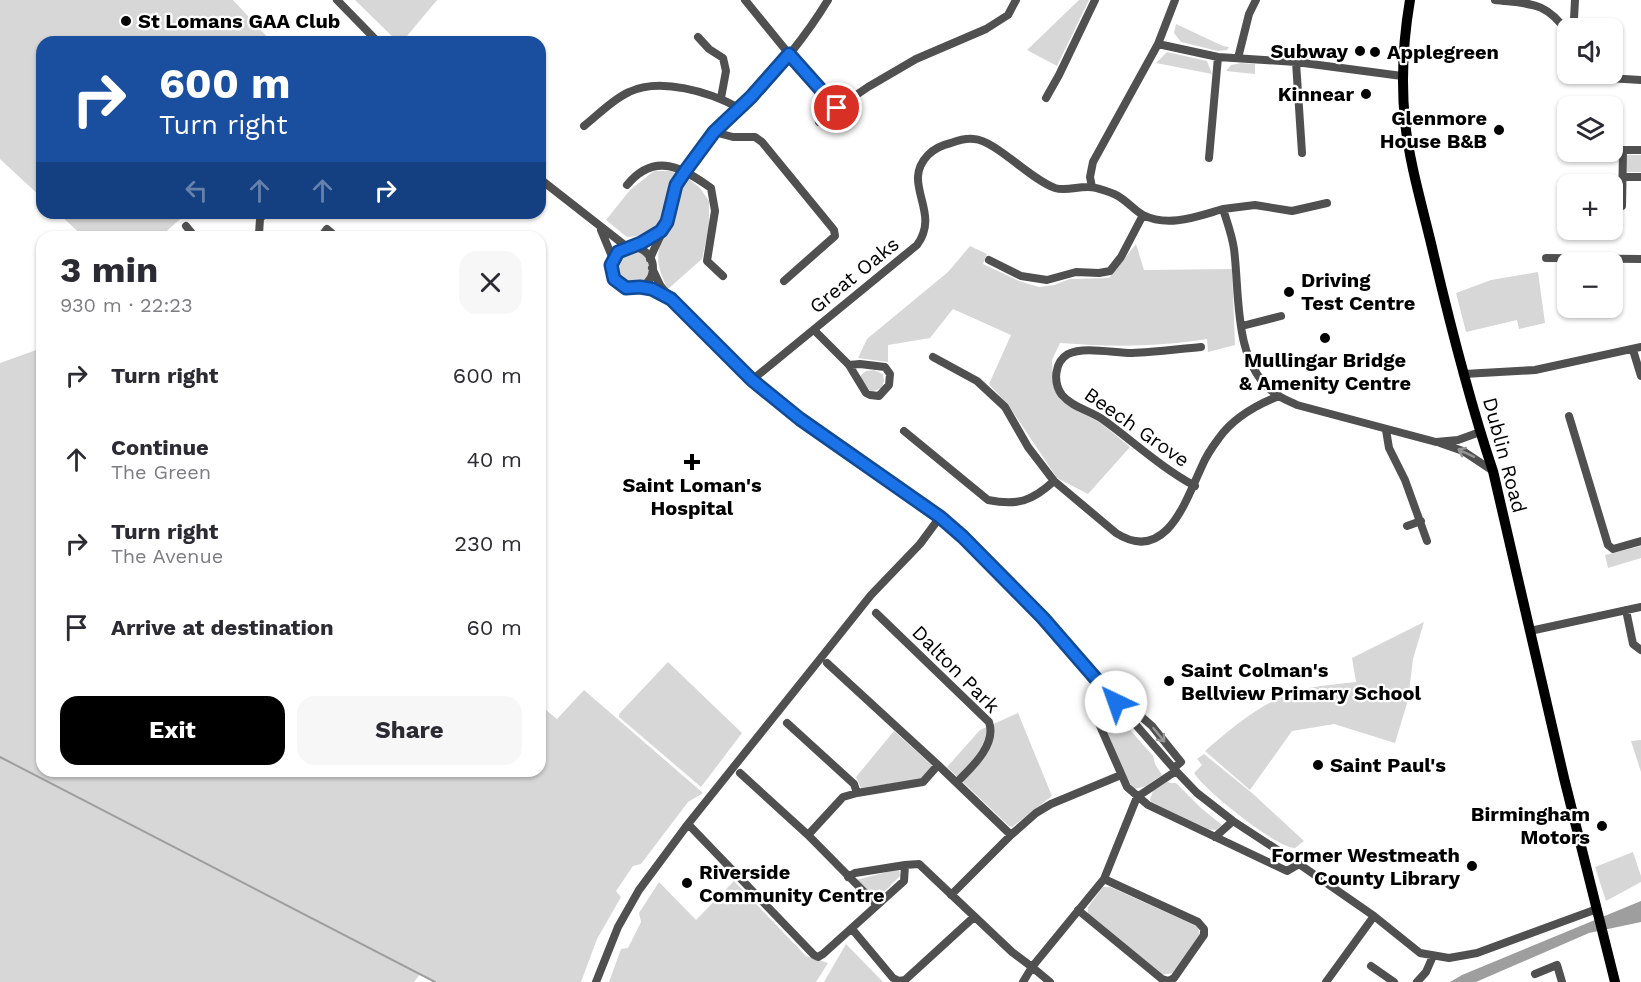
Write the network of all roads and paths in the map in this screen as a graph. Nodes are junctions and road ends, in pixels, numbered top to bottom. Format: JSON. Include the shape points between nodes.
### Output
{"nodes":[{"id":1,"x":338,"y":0,"type":"edge"},
{"id":2,"x":745,"y":0,"type":"edge"},
{"id":3,"x":828,"y":0,"type":"edge"},
{"id":4,"x":1016,"y":0,"type":"edge"},
{"id":5,"x":1095,"y":0,"type":"edge"},
{"id":6,"x":1175,"y":0,"type":"edge"},
{"id":7,"x":1256,"y":0,"type":"edge"},
{"id":8,"x":1410,"y":0,"type":"edge"},
{"id":9,"x":1495,"y":0,"type":"edge"},
{"id":10,"x":1575,"y":0,"type":"edge"},
{"id":11,"x":1574,"y":18,"type":"edge"},
{"id":12,"x":1557,"y":19,"type":"edge"},
{"id":13,"x":372,"y":36,"type":"edge"},
{"id":14,"x":698,"y":38,"type":"dead end"},
{"id":15,"x":1158,"y":44,"type":"junction"},
{"id":16,"x":789,"y":54,"type":"junction"},
{"id":17,"x":1218,"y":57,"type":"junction"},
{"id":18,"x":1238,"y":58,"type":"junction"},
{"id":19,"x":1296,"y":62,"type":"junction"},
{"id":20,"x":1402,"y":76,"type":"junction"},
{"id":21,"x":1623,"y":79,"type":"edge"},
{"id":22,"x":1641,"y":80,"type":"edge"},
{"id":23,"x":721,"y":98,"type":"junction"},
{"id":24,"x":1046,"y":98,"type":"dead end"},
{"id":25,"x":739,"y":108,"type":"junction"},
{"id":26,"x":837,"y":108,"type":"junction"},
{"id":27,"x":819,"y":122,"type":"dead end"},
{"id":28,"x":584,"y":126,"type":"dead end"},
{"id":29,"x":714,"y":132,"type":"junction"},
{"id":30,"x":1641,"y":150,"type":"edge"},
{"id":31,"x":1302,"y":153,"type":"dead end"},
{"id":32,"x":1209,"y":158,"type":"dead end"},
{"id":33,"x":686,"y":170,"type":"junction"},
{"id":34,"x":1623,"y":174,"type":"edge"},
{"id":35,"x":1623,"y":177,"type":"edge"},
{"id":36,"x":1641,"y":177,"type":"edge"},
{"id":37,"x":546,"y":184,"type":"edge"},
{"id":38,"x":627,"y":185,"type":"dead end"},
{"id":39,"x":1092,"y":187,"type":"junction"},
{"id":40,"x":1327,"y":203,"type":"dead end"},
{"id":41,"x":1223,"y":208,"type":"junction"},
{"id":42,"x":1143,"y":214,"type":"junction"},
{"id":43,"x":186,"y":226,"type":"dead end"},
{"id":44,"x":600,"y":227,"type":"junction"},
{"id":45,"x":190,"y":231,"type":"edge"},
{"id":46,"x":661,"y":231,"type":"junction"},
{"id":47,"x":630,"y":247,"type":"junction"},
{"id":48,"x":1546,"y":258,"type":"dead end"},
{"id":49,"x":613,"y":259,"type":"junction"},
{"id":50,"x":650,"y":259,"type":"junction"},
{"id":51,"x":1641,"y":259,"type":"edge"},
{"id":52,"x":989,"y":260,"type":"dead end"},
{"id":53,"x":652,"y":268,"type":"junction"},
{"id":54,"x":723,"y":276,"type":"dead end"},
{"id":55,"x":784,"y":281,"type":"dead end"},
{"id":56,"x":640,"y":287,"type":"junction"},
{"id":57,"x":671,"y":299,"type":"junction"},
{"id":58,"x":1281,"y":316,"type":"dead end"},
{"id":59,"x":1242,"y":326,"type":"junction"},
{"id":60,"x":814,"y":330,"type":"junction"},
{"id":61,"x":1201,"y":347,"type":"dead end"},
{"id":62,"x":1637,"y":349,"type":"edge"},
{"id":63,"x":933,"y":357,"type":"dead end"},
{"id":64,"x":849,"y":365,"type":"junction"},
{"id":65,"x":1464,"y":374,"type":"junction"},
{"id":66,"x":1641,"y":376,"type":"edge"},
{"id":67,"x":752,"y":380,"type":"junction"},
{"id":68,"x":1279,"y":396,"type":"junction"},
{"id":69,"x":1569,"y":416,"type":"dead end"},
{"id":70,"x":1386,"y":430,"type":"junction"},
{"id":71,"x":904,"y":431,"type":"dead end"},
{"id":72,"x":1480,"y":432,"type":"junction"},
{"id":73,"x":1436,"y":442,"type":"junction"},
{"id":74,"x":1492,"y":471,"type":"junction"},
{"id":75,"x":1054,"y":481,"type":"junction"},
{"id":76,"x":1195,"y":486,"type":"junction"},
{"id":77,"x":940,"y":517,"type":"junction"},
{"id":78,"x":1421,"y":521,"type":"junction"},
{"id":79,"x":1407,"y":526,"type":"dead end"},
{"id":80,"x":1427,"y":540,"type":"dead end"},
{"id":81,"x":1641,"y":541,"type":"edge"},
{"id":82,"x":1641,"y":607,"type":"edge"},
{"id":83,"x":1626,"y":610,"type":"junction"},
{"id":84,"x":876,"y":613,"type":"dead end"},
{"id":85,"x":1530,"y":631,"type":"junction"},
{"id":86,"x":1641,"y":650,"type":"edge"},
{"id":87,"x":827,"y":663,"type":"dead end"},
{"id":88,"x":1109,"y":694,"type":"junction"},
{"id":89,"x":787,"y":723,"type":"dead end"},
{"id":90,"x":938,"y":765,"type":"junction"},
{"id":91,"x":1175,"y":770,"type":"junction"},
{"id":92,"x":740,"y":773,"type":"dead end"},
{"id":93,"x":1121,"y":775,"type":"junction"},
{"id":94,"x":957,"y":782,"type":"junction"},
{"id":95,"x":857,"y":793,"type":"junction"},
{"id":96,"x":1137,"y":797,"type":"junction"},
{"id":97,"x":1233,"y":821,"type":"junction"},
{"id":98,"x":688,"y":824,"type":"junction"},
{"id":99,"x":808,"y":835,"type":"junction"},
{"id":100,"x":1011,"y":835,"type":"junction"},
{"id":101,"x":1215,"y":837,"type":"junction"},
{"id":102,"x":1299,"y":864,"type":"junction"},
{"id":103,"x":905,"y":865,"type":"junction"},
{"id":104,"x":848,"y":877,"type":"junction"},
{"id":105,"x":1104,"y":879,"type":"junction"},
{"id":106,"x":951,"y":895,"type":"junction"},
{"id":107,"x":877,"y":905,"type":"junction"},
{"id":108,"x":1078,"y":910,"type":"junction"},
{"id":109,"x":1598,"y":913,"type":"junction"},
{"id":110,"x":1374,"y":916,"type":"junction"},
{"id":111,"x":974,"y":917,"type":"junction"},
{"id":112,"x":852,"y":929,"type":"junction"},
{"id":113,"x":1433,"y":956,"type":"junction"},
{"id":114,"x":1371,"y":966,"type":"dead end"},
{"id":115,"x":1032,"y":967,"type":"junction"},
{"id":116,"x":1535,"y":974,"type":"dead end"},
{"id":117,"x":596,"y":982,"type":"edge"},
{"id":118,"x":1023,"y":982,"type":"edge"},
{"id":119,"x":1050,"y":982,"type":"edge"},
{"id":120,"x":1326,"y":982,"type":"edge"},
{"id":121,"x":1394,"y":982,"type":"edge"},
{"id":122,"x":1417,"y":982,"type":"edge"},
{"id":123,"x":1562,"y":982,"type":"edge"},
{"id":124,"x":1615,"y":982,"type":"edge"}],
"edges":[{"from":1,"to":13,"type":"street"},
{"from":2,"to":16,"type":"street"},
{"from":3,"to":16,"type":"street"},
{"from":4,"to":26,"type":"street","via":[[1008,15],[986,29],[916,59]]},
{"from":5,"to":24,"type":"street"},
{"from":6,"to":15,"type":"street"},
{"from":7,"to":18,"type":"street"},
{"from":8,"to":20,"type":"main road","name":"Dublin Road"},
{"from":9,"to":12,"type":"street","via":[[1539,5]]},
{"from":10,"to":11,"type":"street"},
{"from":14,"to":23,"type":"street","via":[[723,58],[726,71]]},
{"from":15,"to":17,"type":"street"},
{"from":15,"to":39,"type":"street","via":[[1093,162]]},
{"from":16,"to":25,"type":"street"},
{"from":16,"to":26,"type":"street"},
{"from":17,"to":18,"type":"street"},
{"from":17,"to":32,"type":"street"},
{"from":18,"to":19,"type":"street"},
{"from":19,"to":20,"type":"street"},
{"from":19,"to":31,"type":"street"},
{"from":20,"to":65,"type":"main road","name":"Dublin Road","via":[[1405,124],[1414,168]]},
{"from":21,"to":22,"type":"street"},
{"from":23,"to":25,"type":"street"},
{"from":23,"to":28,"type":"street","via":[[688,89],[649,86],[628,92]]},
{"from":25,"to":29,"type":"street"},
{"from":26,"to":27,"type":"street"},
{"from":29,"to":33,"type":"street"},
{"from":29,"to":55,"type":"street","via":[[755,137],[762,142],[834,230],[835,236]]},
{"from":30,"to":34,"type":"street","via":[[1623,150]]},
{"from":33,"to":38,"type":"street","via":[[671,166],[648,168]]},
{"from":33,"to":46,"type":"street","via":[[676,185]]},
{"from":33,"to":54,"type":"street","via":[[711,188],[715,211],[707,261]]},
{"from":35,"to":36,"type":"street"},
{"from":37,"to":44,"type":"street"},
{"from":39,"to":42,"type":"street","via":[[1118,195]]},
{"from":39,"to":60,"type":"street","name":"Great Oaks","via":[[1056,188],[976,139],[939,146],[921,163],[918,172],[927,221],[922,238]]},
{"from":40,"to":41,"type":"street","via":[[1292,211],[1255,206]]},
{"from":41,"to":42,"type":"street","via":[[1182,220],[1158,220]]},
{"from":41,"to":59,"type":"street","via":[[1233,247]]},
{"from":42,"to":52,"type":"street","via":[[1110,271],[1076,272],[1047,280],[1021,276]]},
{"from":43,"to":45,"type":"street"},
{"from":44,"to":47,"type":"street"},
{"from":44,"to":49,"type":"street"},
{"from":46,"to":47,"type":"street"},
{"from":46,"to":50,"type":"street"},
{"from":47,"to":49,"type":"street"},
{"from":47,"to":50,"type":"street","via":[[643,250]]},
{"from":48,"to":51,"type":"street"},
{"from":49,"to":56,"type":"street","via":[[612,274],[617,283],[626,288]]},
{"from":50,"to":53,"type":"street"},
{"from":53,"to":56,"type":"street","via":[[650,277]]},
{"from":53,"to":57,"type":"street"},
{"from":56,"to":57,"type":"street"},
{"from":57,"to":67,"type":"street"},
{"from":58,"to":59,"type":"street"},
{"from":59,"to":68,"type":"street","via":[[1245,351],[1254,370]]},
{"from":60,"to":64,"type":"street","name":"Great Oaks"},
{"from":60,"to":67,"type":"street","name":"Great Oaks"},
{"from":61,"to":76,"type":"street","name":"Beech Grove","via":[[1131,353],[1077,352],[1059,362],[1056,374],[1062,395],[1073,404],[1104,420]]},
{"from":62,"to":65,"type":"street","via":[[1535,370]]},
{"from":62,"to":66,"type":"street"},
{"from":63,"to":75,"type":"street","name":"Beech Grove","via":[[977,381],[1005,407]]},
{"from":64,"to":64,"type":"street","name":"Great Oaks","via":[[866,393],[879,396],[889,385],[890,374],[885,368]]},
{"from":65,"to":72,"type":"main road","name":"Dublin Road"},
{"from":67,"to":77,"type":"street","via":[[800,419]]},
{"from":68,"to":70,"type":"street","via":[[1297,405]]},
{"from":68,"to":76,"type":"street","name":"Beech Grove","via":[[1256,405],[1220,436],[1202,465]]},
{"from":69,"to":81,"type":"street","via":[[1608,545],[1613,549]]},
{"from":70,"to":73,"type":"street"},
{"from":70,"to":78,"type":"street","via":[[1389,448]]},
{"from":71,"to":75,"type":"street","via":[[988,500],[1021,502]]},
{"from":72,"to":73,"type":"street"},
{"from":72,"to":74,"type":"main road","name":"Dublin Road"},
{"from":74,"to":73,"type":"street","one_way":true,"via":[[1463,451]]},
{"from":74,"to":85,"type":"main road","name":"Dublin Road"},
{"from":75,"to":76,"type":"street","name":"Beech Grove","via":[[1116,533],[1136,541],[1164,534]]},
{"from":77,"to":88,"type":"street","via":[[1043,618]]},
{"from":77,"to":98,"type":"street","via":[[871,596]]},
{"from":78,"to":79,"type":"street"},
{"from":78,"to":80,"type":"street"},
{"from":82,"to":83,"type":"street"},
{"from":83,"to":85,"type":"street"},
{"from":83,"to":86,"type":"street","via":[[1633,644]]},
{"from":84,"to":94,"type":"street","name":"Dalton Park","via":[[989,722],[981,758]]},
{"from":85,"to":109,"type":"main road","name":"Dublin Road"},
{"from":87,"to":90,"type":"street"},
{"from":88,"to":91,"type":"street","via":[[1126,713],[1136,712],[1152,726],[1181,762]]},
{"from":88,"to":93,"type":"street","via":[[1093,710]]},
{"from":89,"to":95,"type":"street","via":[[854,784]]},
{"from":90,"to":94,"type":"street"},
{"from":90,"to":95,"type":"street","via":[[923,782]]},
{"from":91,"to":96,"type":"street"},
{"from":91,"to":97,"type":"street"},
{"from":92,"to":99,"type":"street"},
{"from":93,"to":96,"type":"street"},
{"from":93,"to":100,"type":"street","via":[[1052,804]]},
{"from":94,"to":100,"type":"street"},
{"from":95,"to":99,"type":"street","via":[[843,797]]},
{"from":96,"to":101,"type":"street"},
{"from":96,"to":105,"type":"street"},
{"from":97,"to":101,"type":"street"},
{"from":97,"to":102,"type":"street"},
{"from":98,"to":112,"type":"street","via":[[814,955],[819,957]]},
{"from":98,"to":117,"type":"street","via":[[639,890],[618,927]]},
{"from":99,"to":104,"type":"street"},
{"from":100,"to":106,"type":"street"},
{"from":101,"to":102,"type":"street","via":[[1287,871]]},
{"from":102,"to":110,"type":"street"},
{"from":103,"to":104,"type":"street"},
{"from":103,"to":106,"type":"street","via":[[919,864]]},
{"from":103,"to":107,"type":"street","via":[[904,881]]},
{"from":104,"to":107,"type":"street"},
{"from":105,"to":108,"type":"street"},
{"from":105,"to":108,"type":"street","via":[[1198,922],[1204,930],[1174,978],[1162,979]]},
{"from":106,"to":111,"type":"street"},
{"from":107,"to":112,"type":"street"},
{"from":108,"to":115,"type":"street"},
{"from":109,"to":113,"type":"street","via":[[1477,953],[1449,958]]},
{"from":109,"to":124,"type":"main road","name":"Dublin Road"},
{"from":110,"to":113,"type":"street","via":[[1420,953]]},
{"from":110,"to":120,"type":"street"},
{"from":111,"to":112,"type":"street","via":[[899,981]]},
{"from":111,"to":115,"type":"street"},
{"from":113,"to":122,"type":"street"},
{"from":114,"to":121,"type":"street"},
{"from":115,"to":118,"type":"street"},
{"from":115,"to":119,"type":"street"},
{"from":116,"to":123,"type":"street","via":[[1557,965]]}]}
